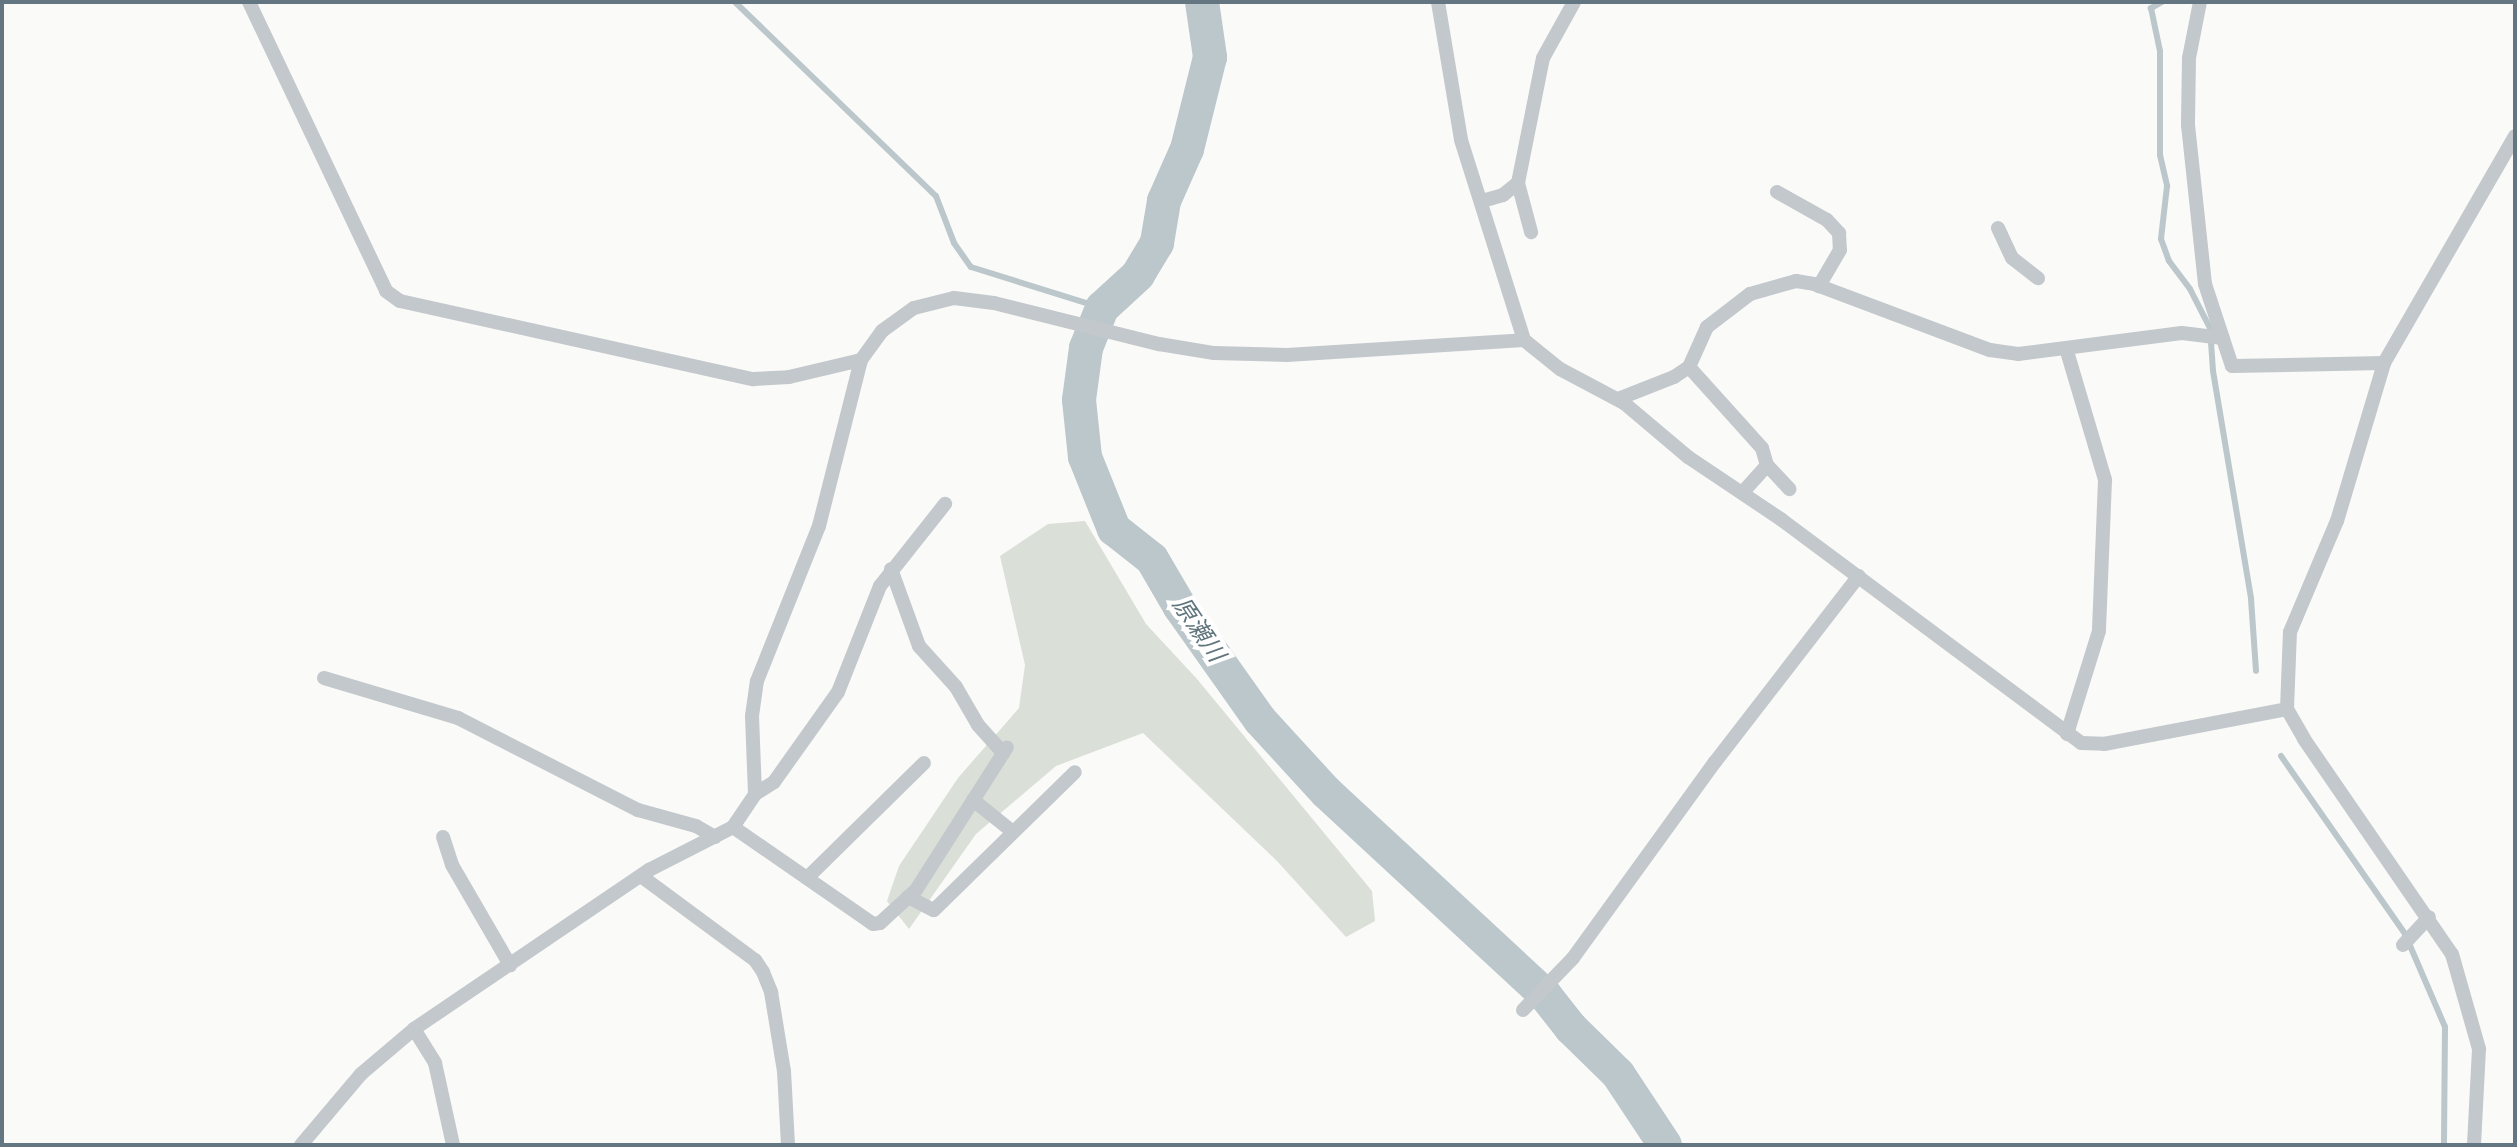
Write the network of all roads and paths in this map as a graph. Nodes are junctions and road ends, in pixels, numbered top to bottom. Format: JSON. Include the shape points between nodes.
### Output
{"nodes":[{"id":1,"x":249,"y":2,"type":"edge"},
{"id":2,"x":1438,"y":2,"type":"edge"},
{"id":3,"x":1574,"y":2,"type":"edge"},
{"id":4,"x":2200,"y":2,"type":"edge"},
{"id":5,"x":2515,"y":136,"type":"edge"},
{"id":6,"x":1518,"y":183,"type":"junction"},
{"id":7,"x":1777,"y":192,"type":"dead end"},
{"id":8,"x":1482,"y":201,"type":"junction"},
{"id":9,"x":1998,"y":228,"type":"dead end"},
{"id":10,"x":1531,"y":232,"type":"dead end"},
{"id":11,"x":2038,"y":278,"type":"dead end"},
{"id":12,"x":1819,"y":286,"type":"junction"},
{"id":13,"x":2223,"y":338,"type":"junction"},
{"id":14,"x":1524,"y":340,"type":"junction"},
{"id":15,"x":2066,"y":348,"type":"junction"},
{"id":16,"x":861,"y":360,"type":"junction"},
{"id":17,"x":2384,"y":363,"type":"junction"},
{"id":18,"x":1689,"y":367,"type":"junction"},
{"id":19,"x":1618,"y":399,"type":"junction"},
{"id":20,"x":1767,"y":465,"type":"junction"},
{"id":21,"x":1789,"y":489,"type":"dead end"},
{"id":22,"x":1743,"y":492,"type":"junction"},
{"id":23,"x":945,"y":504,"type":"dead end"},
{"id":24,"x":891,"y":569,"type":"junction"},
{"id":25,"x":1859,"y":576,"type":"junction"},
{"id":26,"x":324,"y":678,"type":"dead end"},
{"id":27,"x":2287,"y":709,"type":"junction"},
{"id":28,"x":2067,"y":734,"type":"junction"},
{"id":29,"x":924,"y":763,"type":"dead end"},
{"id":30,"x":1075,"y":772,"type":"dead end"},
{"id":31,"x":755,"y":794,"type":"junction"},
{"id":32,"x":973,"y":800,"type":"junction"},
{"id":33,"x":733,"y":827,"type":"junction"},
{"id":34,"x":1013,"y":832,"type":"junction"},
{"id":35,"x":443,"y":837,"type":"dead end"},
{"id":36,"x":715,"y":837,"type":"junction"},
{"id":37,"x":641,"y":876,"type":"junction"},
{"id":38,"x":807,"y":878,"type":"junction"},
{"id":39,"x":908,"y":897,"type":"junction"},
{"id":40,"x":2425,"y":923,"type":"junction"},
{"id":41,"x":2403,"y":945,"type":"dead end"},
{"id":42,"x":510,"y":965,"type":"junction"},
{"id":43,"x":1523,"y":1010,"type":"dead end"},
{"id":44,"x":414,"y":1029,"type":"junction"},
{"id":45,"x":301,"y":1145,"type":"edge"},
{"id":46,"x":453,"y":1145,"type":"edge"},
{"id":47,"x":788,"y":1145,"type":"edge"},
{"id":48,"x":2474,"y":1145,"type":"edge"}],
"edges":[{"from":1,"to":16,"type":"street","via":[[386,291],[400,301],[753,379],[789,377]]},
{"from":2,"to":8,"type":"street","via":[[1461,140]]},
{"from":3,"to":6,"type":"street","via":[[1543,58]]},
{"from":4,"to":13,"type":"street","via":[[2189,58],[2188,125],[2205,284]]},
{"from":5,"to":17,"type":"street"},
{"from":6,"to":8,"type":"street","via":[[1503,195]]},
{"from":6,"to":10,"type":"street"},
{"from":7,"to":12,"type":"street","via":[[1827,220],[1839,233],[1840,250]]},
{"from":8,"to":14,"type":"street"},
{"from":9,"to":11,"type":"street","via":[[2012,258]]},
{"from":12,"to":15,"type":"street","via":[[1990,350],[2018,354]]},
{"from":12,"to":18,"type":"street","via":[[1796,281],[1750,294],[1707,327]]},
{"from":13,"to":15,"type":"street","via":[[2182,333]]},
{"from":13,"to":17,"type":"street","via":[[2232,366]]},
{"from":14,"to":16,"type":"street","via":[[1287,355],[1214,353],[954,298],[914,308],[882,331]]},
{"from":14,"to":19,"type":"street","via":[[1560,369]]},
{"from":15,"to":28,"type":"street","via":[[2105,480],[2099,631]]},
{"from":16,"to":31,"type":"street","via":[[819,526],[757,681],[752,716]]},
{"from":17,"to":27,"type":"street","via":[[2337,521],[2290,632]]},
{"from":18,"to":19,"type":"street"},
{"from":18,"to":20,"type":"street","via":[[1762,448]]},
{"from":19,"to":22,"type":"street","via":[[1688,457]]},
{"from":20,"to":21,"type":"street"},
{"from":20,"to":22,"type":"street"},
{"from":22,"to":25,"type":"street"},
{"from":23,"to":24,"type":"street"},
{"from":24,"to":31,"type":"street","via":[[838,692],[774,782]]},
{"from":24,"to":32,"type":"street","via":[[919,646],[956,687],[978,725],[1005,750]]},
{"from":25,"to":28,"type":"street"},
{"from":25,"to":43,"type":"street","via":[[1570,961]]},
{"from":26,"to":36,"type":"street","via":[[458,718],[638,810],[696,826]]},
{"from":27,"to":28,"type":"street","via":[[2104,744],[2081,743]]},
{"from":27,"to":40,"type":"street"},
{"from":29,"to":38,"type":"street"},
{"from":30,"to":34,"type":"street"},
{"from":31,"to":33,"type":"street"},
{"from":32,"to":34,"type":"street"},
{"from":32,"to":39,"type":"street"},
{"from":33,"to":36,"type":"street"},
{"from":33,"to":38,"type":"street"},
{"from":34,"to":39,"type":"street","via":[[934,910]]},
{"from":35,"to":42,"type":"street","via":[[452,865]]},
{"from":36,"to":37,"type":"street"},
{"from":37,"to":42,"type":"street"},
{"from":37,"to":47,"type":"street","via":[[755,960],[763,972],[784,1071]]},
{"from":38,"to":39,"type":"street","via":[[873,924]]},
{"from":40,"to":41,"type":"street"},
{"from":40,"to":48,"type":"street","via":[[2452,954],[2479,1049]]},
{"from":42,"to":44,"type":"street"},
{"from":44,"to":45,"type":"street","via":[[361,1074]]},
{"from":44,"to":46,"type":"street","via":[[435,1063]]}]}
